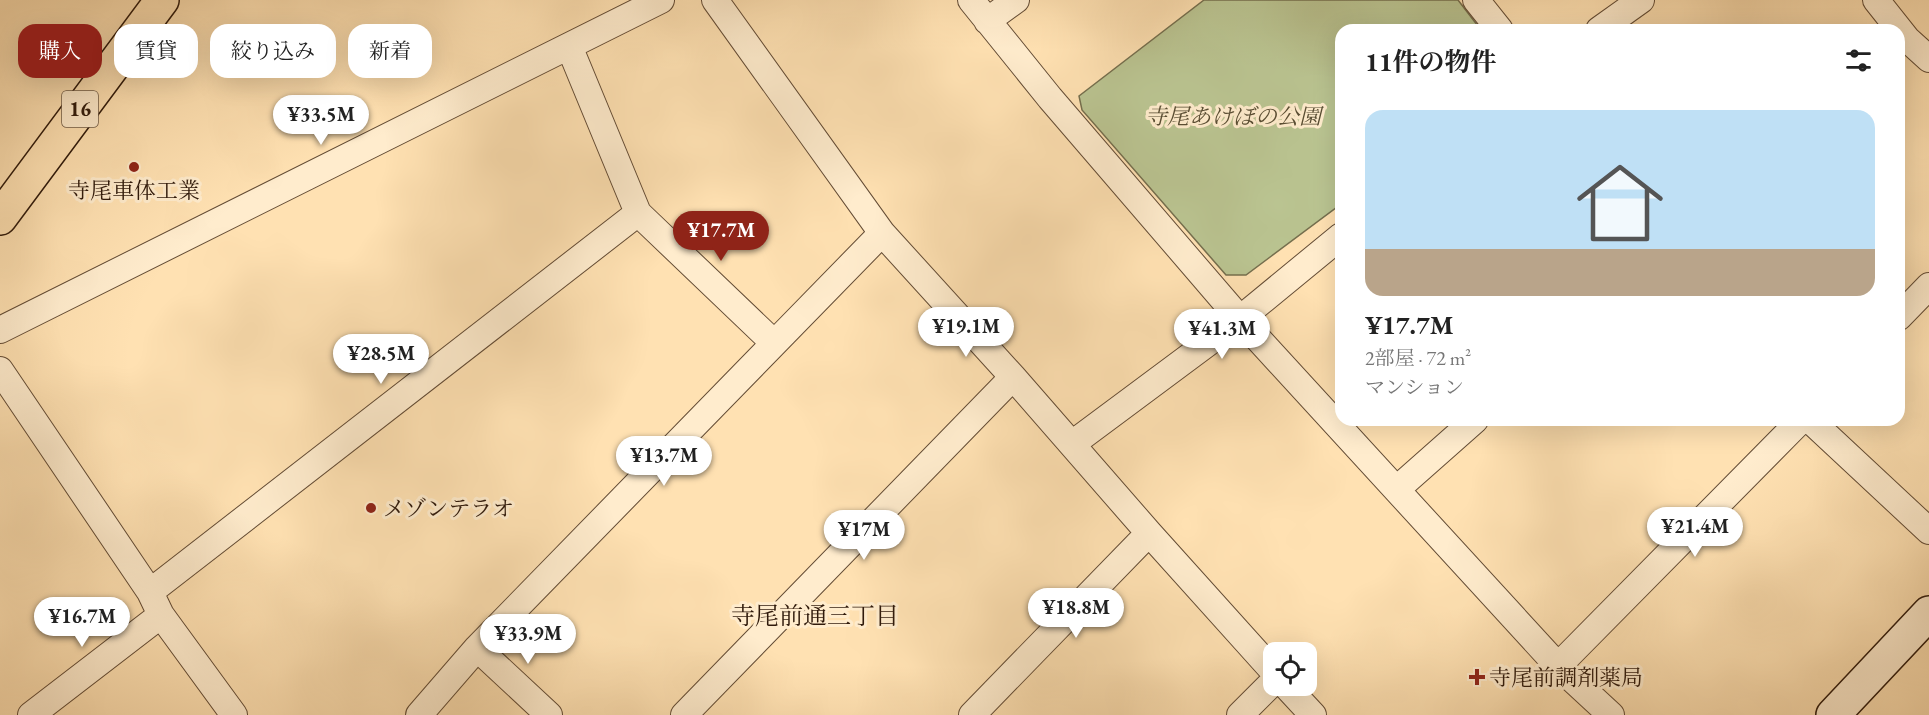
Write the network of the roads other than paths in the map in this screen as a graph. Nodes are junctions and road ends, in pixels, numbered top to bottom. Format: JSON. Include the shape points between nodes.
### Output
{"nodes":[{"id":1,"x":162,"y":0,"type":"edge"},
{"id":2,"x":661,"y":0,"type":"edge"},
{"id":3,"x":715,"y":0,"type":"edge"},
{"id":4,"x":971,"y":0,"type":"edge"},
{"id":5,"x":1016,"y":0,"type":"edge"},
{"id":6,"x":1476,"y":0,"type":"edge"},
{"id":7,"x":1641,"y":0,"type":"edge"},
{"id":8,"x":1876,"y":0,"type":"edge"},
{"id":9,"x":987,"y":21,"type":"junction"},
{"id":10,"x":1495,"y":24,"type":"edge"},
{"id":11,"x":1607,"y":24,"type":"edge"},
{"id":12,"x":1891,"y":24,"type":"edge"},
{"id":13,"x":1905,"y":43,"type":"edge"},
{"id":14,"x":569,"y":46,"type":"junction"},
{"id":15,"x":1929,"y":59,"type":"edge"},
{"id":16,"x":638,"y":213,"type":"junction"},
{"id":17,"x":0,"y":218,"type":"edge"},
{"id":18,"x":882,"y":233,"type":"junction"},
{"id":19,"x":1335,"y":241,"type":"edge"},
{"id":20,"x":1929,"y":286,"type":"edge"},
{"id":21,"x":1905,"y":311,"type":"edge"},
{"id":22,"x":1240,"y":319,"type":"junction"},
{"id":23,"x":0,"y":330,"type":"edge"},
{"id":24,"x":774,"y":343,"type":"junction"},
{"id":25,"x":0,"y":370,"type":"edge"},
{"id":26,"x":1013,"y":377,"type":"junction"},
{"id":27,"x":1335,"y":422,"type":"edge"},
{"id":28,"x":1339,"y":426,"type":"edge"},
{"id":29,"x":1468,"y":426,"type":"edge"},
{"id":30,"x":1795,"y":426,"type":"edge"},
{"id":31,"x":1816,"y":426,"type":"edge"},
{"id":32,"x":1072,"y":444,"type":"junction"},
{"id":33,"x":1397,"y":489,"type":"junction"},
{"id":34,"x":1929,"y":531,"type":"edge"},
{"id":35,"x":1149,"y":533,"type":"junction"},
{"id":36,"x":155,"y":603,"type":"junction"},
{"id":37,"x":1929,"y":613,"type":"edge"},
{"id":38,"x":477,"y":648,"type":"junction"},
{"id":39,"x":1263,"y":660,"type":"edge"},
{"id":40,"x":1558,"y":666,"type":"junction"},
{"id":41,"x":1263,"y":692,"type":"edge"},
{"id":42,"x":1295,"y":696,"type":"edge"},
{"id":43,"x":31,"y":715,"type":"edge"},
{"id":44,"x":234,"y":715,"type":"edge"},
{"id":45,"x":419,"y":715,"type":"edge"},
{"id":46,"x":549,"y":715,"type":"edge"},
{"id":47,"x":684,"y":715,"type":"edge"},
{"id":48,"x":972,"y":715,"type":"edge"},
{"id":49,"x":1240,"y":715,"type":"edge"},
{"id":50,"x":1313,"y":715,"type":"edge"},
{"id":51,"x":1611,"y":715,"type":"edge"},
{"id":52,"x":1833,"y":715,"type":"edge"}],
"edges":[{"from":1,"to":17,"type":"main road","number":"16"},
{"from":2,"to":14,"type":"street"},
{"from":3,"to":18,"type":"street"},
{"from":4,"to":9,"type":"street"},
{"from":5,"to":9,"type":"street"},
{"from":6,"to":10,"type":"street"},
{"from":7,"to":11,"type":"street"},
{"from":8,"to":12,"type":"street"},
{"from":9,"to":22,"type":"street"},
{"from":13,"to":15,"type":"street"},
{"from":14,"to":16,"type":"street"},
{"from":14,"to":23,"type":"street"},
{"from":16,"to":24,"type":"street"},
{"from":16,"to":36,"type":"street"},
{"from":18,"to":24,"type":"street"},
{"from":18,"to":26,"type":"street"},
{"from":19,"to":22,"type":"street"},
{"from":20,"to":21,"type":"street"},
{"from":22,"to":27,"type":"street"},
{"from":22,"to":32,"type":"street"},
{"from":24,"to":38,"type":"street"},
{"from":25,"to":36,"type":"street"},
{"from":26,"to":32,"type":"street"},
{"from":26,"to":47,"type":"street"},
{"from":28,"to":33,"type":"street"},
{"from":29,"to":33,"type":"street"},
{"from":30,"to":40,"type":"street"},
{"from":31,"to":34,"type":"street"},
{"from":32,"to":35,"type":"street"},
{"from":33,"to":40,"type":"street"},
{"from":35,"to":39,"type":"street"},
{"from":35,"to":48,"type":"street"},
{"from":36,"to":43,"type":"street"},
{"from":36,"to":44,"type":"street"},
{"from":37,"to":52,"type":"street"},
{"from":38,"to":45,"type":"street"},
{"from":38,"to":46,"type":"street"},
{"from":40,"to":51,"type":"street"},
{"from":41,"to":49,"type":"street"},
{"from":42,"to":50,"type":"street"}]}
